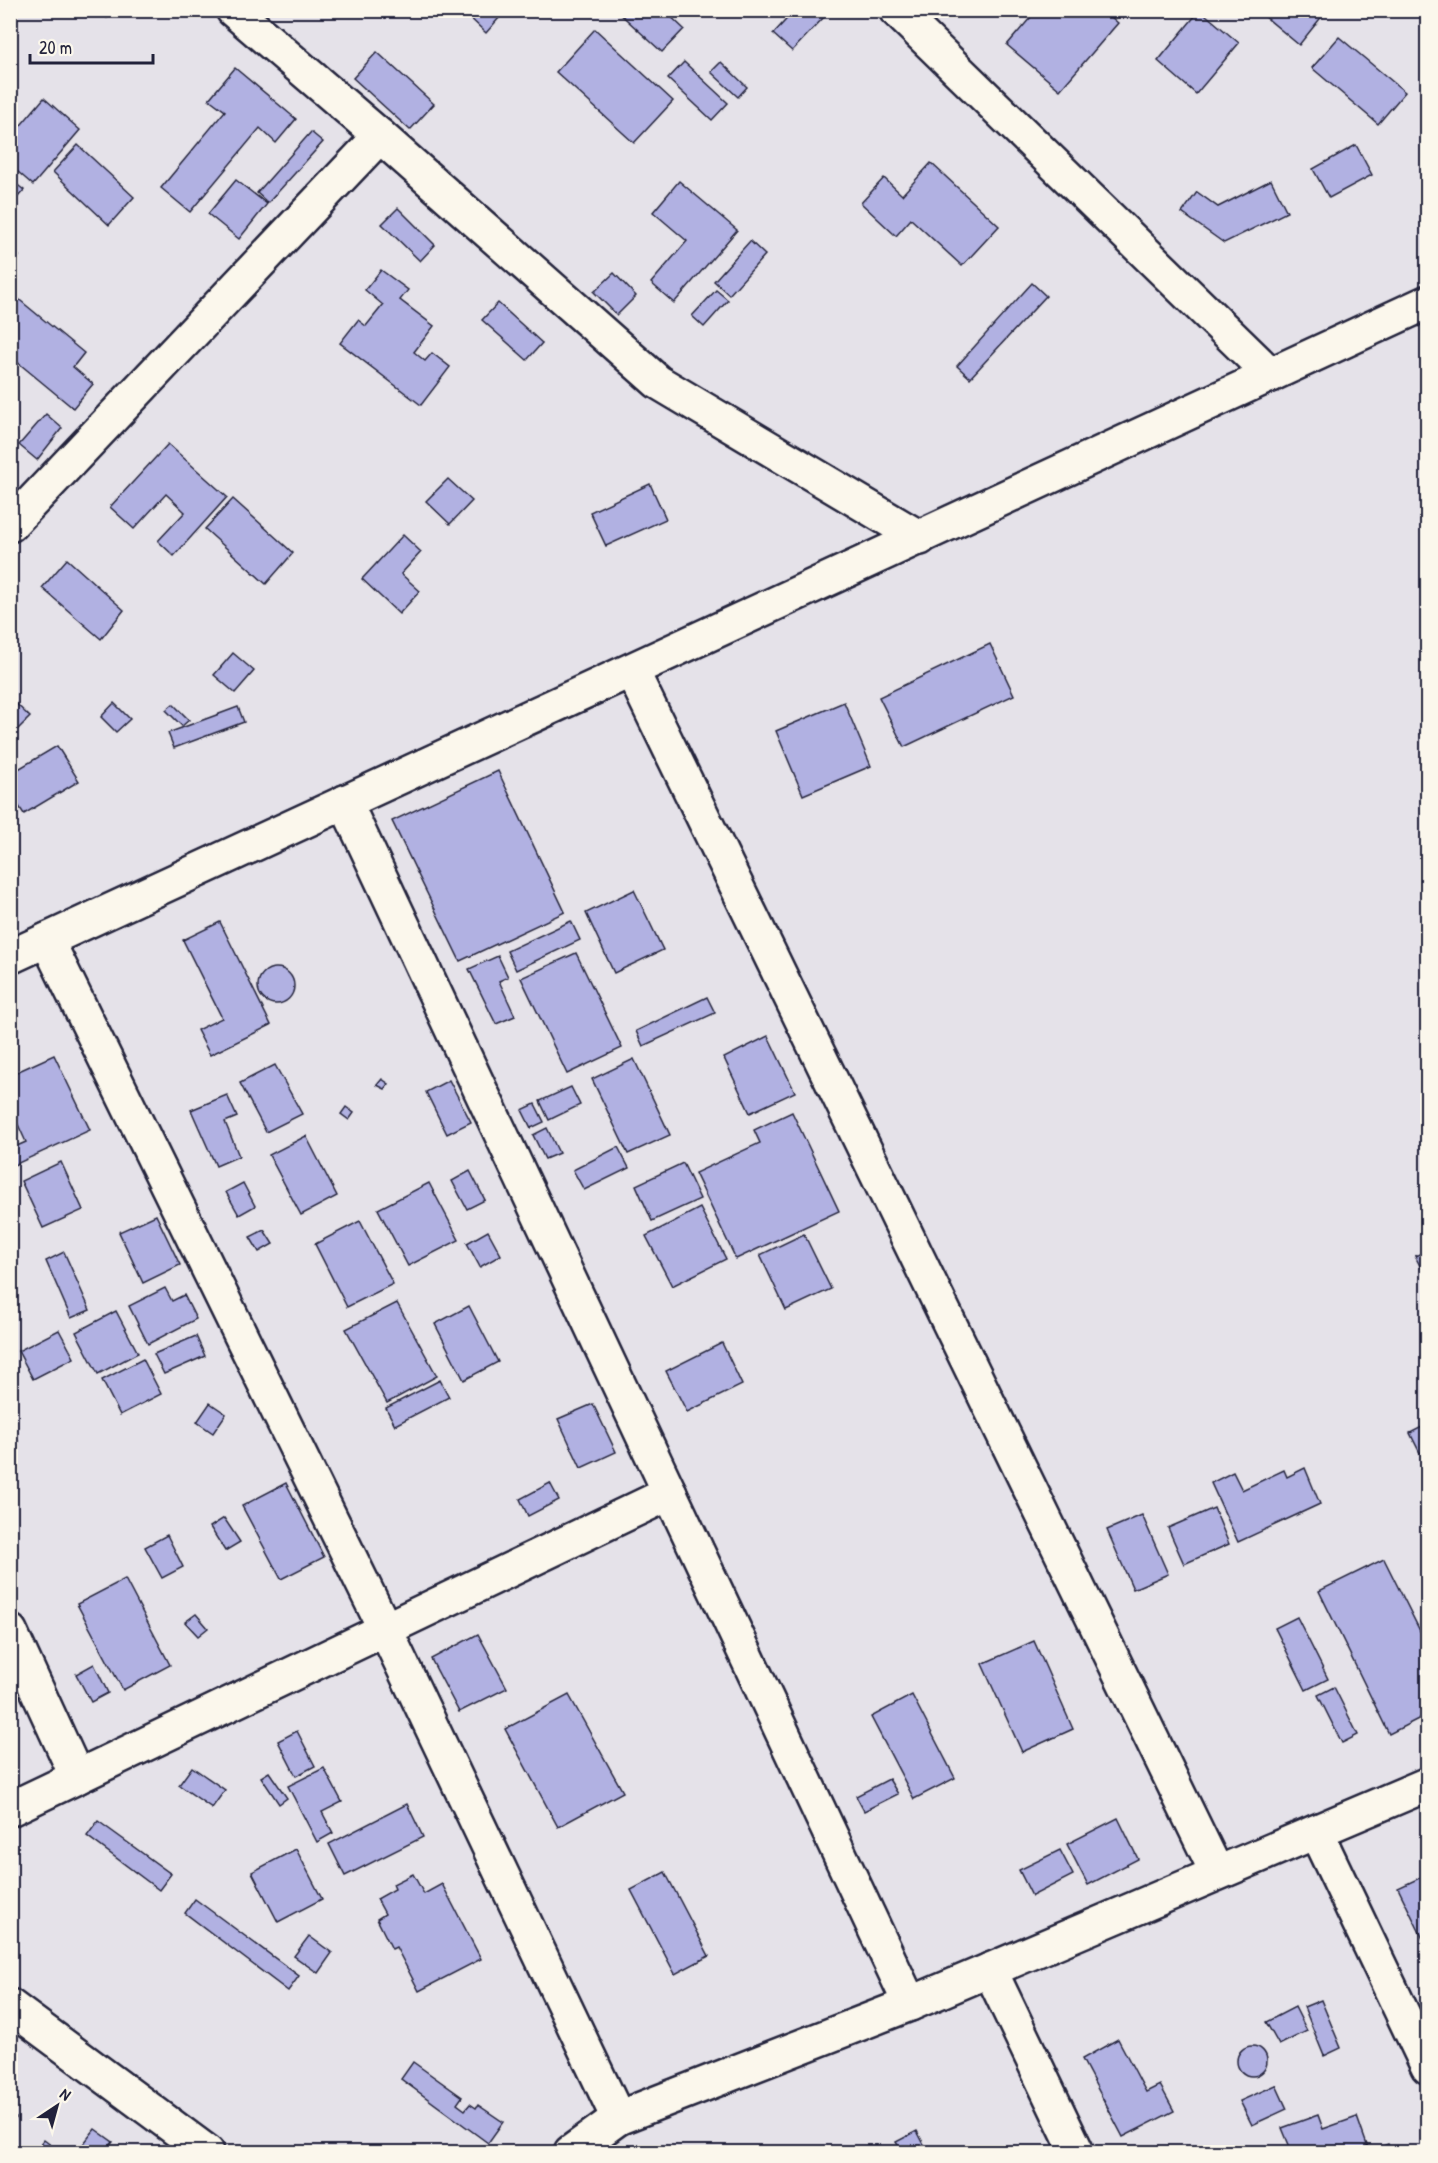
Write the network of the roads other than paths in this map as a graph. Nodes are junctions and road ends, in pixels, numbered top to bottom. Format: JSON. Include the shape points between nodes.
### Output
{"nodes":[{"id":1,"x":233,"y":10,"type":"edge"},
{"id":2,"x":896,"y":10,"type":"edge"},
{"id":3,"x":380,"y":136,"type":"junction"},
{"id":4,"x":1428,"y":302,"type":"edge"},
{"id":5,"x":1271,"y":375,"type":"junction"},
{"id":6,"x":10,"y":525,"type":"edge"},
{"id":7,"x":920,"y":538,"type":"junction"},
{"id":8,"x":632,"y":671,"type":"junction"},
{"id":9,"x":345,"y":802,"type":"junction"},
{"id":10,"x":47,"y":940,"type":"junction"},
{"id":11,"x":10,"y":957,"type":"edge"},
{"id":12,"x":670,"y":1493,"type":"junction"},
{"id":13,"x":385,"y":1629,"type":"junction"},
{"id":14,"x":10,"y":1631,"type":"edge"},
{"id":15,"x":77,"y":1777,"type":"junction"},
{"id":16,"x":1428,"y":1784,"type":"edge"},
{"id":17,"x":10,"y":1809,"type":"edge"},
{"id":18,"x":1316,"y":1832,"type":"junction"},
{"id":19,"x":1217,"y":1873,"type":"junction"},
{"id":20,"x":990,"y":1970,"type":"junction"},
{"id":21,"x":910,"y":2004,"type":"junction"},
{"id":22,"x":10,"y":2006,"type":"edge"},
{"id":23,"x":1428,"y":2067,"type":"edge"},
{"id":24,"x":618,"y":2118,"type":"junction"},
{"id":25,"x":207,"y":2152,"type":"edge"},
{"id":26,"x":571,"y":2152,"type":"edge"},
{"id":27,"x":1077,"y":2152,"type":"edge"}],
"edges":[{"from":1,"to":3,"type":"street"},
{"from":2,"to":5,"type":"street"},
{"from":3,"to":6,"type":"street"},
{"from":3,"to":7,"type":"street","via":[[658,382]]},
{"from":4,"to":5,"type":"street"},
{"from":5,"to":7,"type":"street"},
{"from":7,"to":8,"type":"street"},
{"from":8,"to":9,"type":"street"},
{"from":8,"to":19,"type":"street"},
{"from":9,"to":10,"type":"street"},
{"from":9,"to":12,"type":"street"},
{"from":10,"to":11,"type":"street"},
{"from":10,"to":13,"type":"street"},
{"from":12,"to":13,"type":"street"},
{"from":12,"to":21,"type":"street"},
{"from":13,"to":15,"type":"street"},
{"from":13,"to":24,"type":"street"},
{"from":14,"to":15,"type":"street"},
{"from":15,"to":17,"type":"street"},
{"from":16,"to":18,"type":"street"},
{"from":18,"to":19,"type":"street"},
{"from":18,"to":23,"type":"street"},
{"from":19,"to":20,"type":"street"},
{"from":20,"to":21,"type":"street"},
{"from":20,"to":27,"type":"street"},
{"from":21,"to":24,"type":"street"},
{"from":22,"to":25,"type":"street"},
{"from":24,"to":26,"type":"street"}]}
